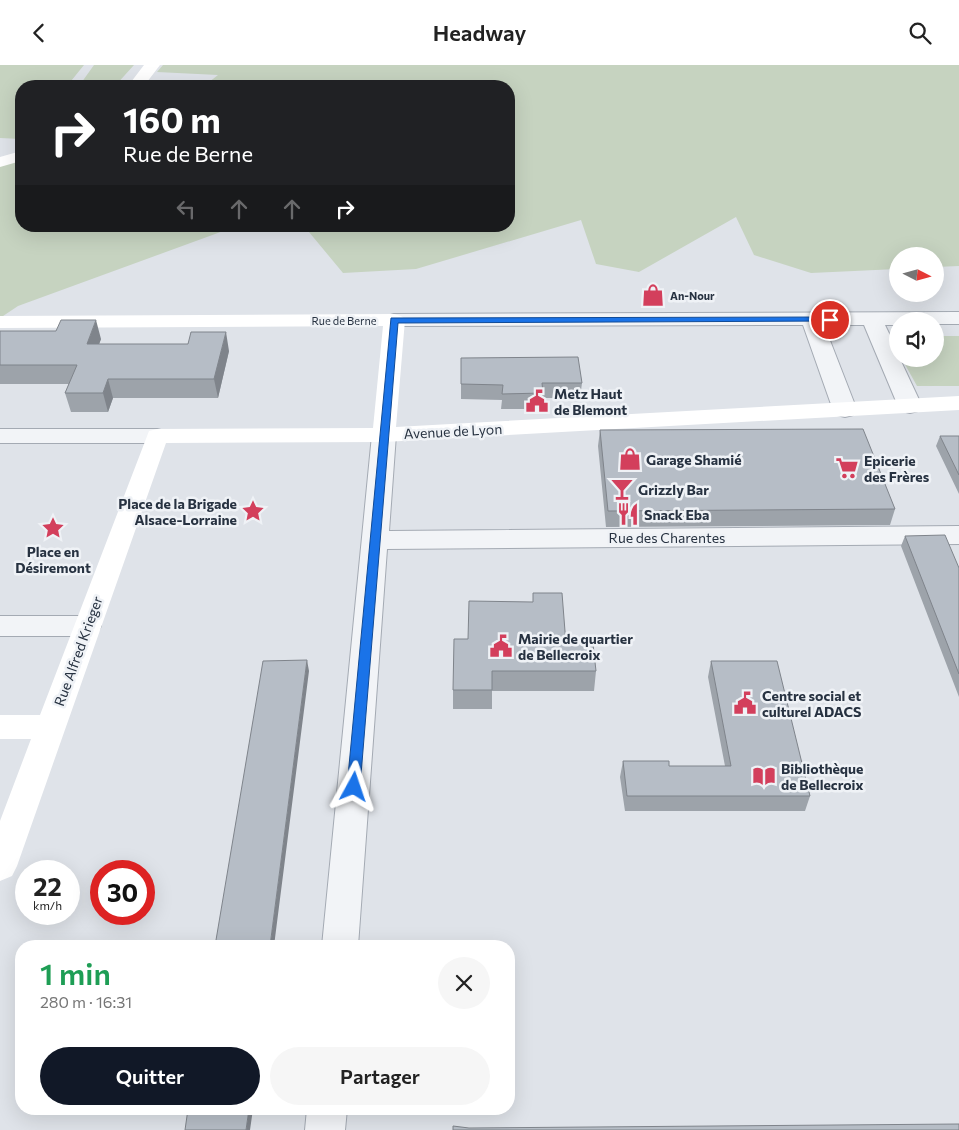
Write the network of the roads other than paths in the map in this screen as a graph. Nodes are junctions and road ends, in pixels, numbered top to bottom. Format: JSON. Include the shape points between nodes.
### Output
{"nodes":[{"id":1,"x":152,"y":65,"type":"edge"},
{"id":2,"x":141,"y":80,"type":"edge"},
{"id":3,"x":15,"y":158,"type":"edge"},
{"id":4,"x":0,"y":162,"type":"edge"},
{"id":5,"x":872,"y":319,"type":"junction"},
{"id":6,"x":959,"y":319,"type":"edge"},
{"id":7,"x":394,"y":320,"type":"junction"},
{"id":8,"x":812,"y":320,"type":"junction"},
{"id":9,"x":0,"y":322,"type":"edge"},
{"id":10,"x":959,"y":403,"type":"edge"},
{"id":11,"x":910,"y":406,"type":"junction"},
{"id":12,"x":846,"y":409,"type":"junction"},
{"id":13,"x":384,"y":435,"type":"junction"},
{"id":14,"x":0,"y":436,"type":"edge"},
{"id":15,"x":157,"y":436,"type":"junction"},
{"id":16,"x":959,"y":535,"type":"edge"},
{"id":17,"x":374,"y":540,"type":"junction"},
{"id":18,"x":0,"y":626,"type":"edge"},
{"id":19,"x":87,"y":626,"type":"junction"},
{"id":20,"x":0,"y":727,"type":"edge"},
{"id":21,"x":51,"y":727,"type":"junction"},
{"id":22,"x":0,"y":866,"type":"edge"},
{"id":23,"x":341,"y":940,"type":"edge"},
{"id":24,"x":326,"y":1115,"type":"edge"},
{"id":25,"x":325,"y":1130,"type":"edge"}],
"edges":[{"from":1,"to":2,"type":"street"},
{"from":3,"to":4,"type":"street"},
{"from":5,"to":6,"type":"street","name":"Rue de Berne"},
{"from":5,"to":8,"type":"street","name":"Rue de Berne"},
{"from":5,"to":11,"type":"street"},
{"from":7,"to":8,"type":"street","name":"Rue de Berne"},
{"from":7,"to":9,"type":"street","name":"Rue de Berne"},
{"from":7,"to":13,"type":"street"},
{"from":8,"to":12,"type":"street"},
{"from":10,"to":11,"type":"street","name":"Avenue de Lyon"},
{"from":11,"to":12,"type":"street","name":"Avenue de Lyon"},
{"from":12,"to":13,"type":"street","name":"Avenue de Lyon"},
{"from":13,"to":15,"type":"street","name":"Avenue de Lyon"},
{"from":13,"to":17,"type":"street"},
{"from":14,"to":15,"type":"street","name":"Avenue de Lyon"},
{"from":15,"to":19,"type":"street","name":"Rue Alfred Krieger"},
{"from":16,"to":17,"type":"street","name":"Rue des Charentes"},
{"from":17,"to":23,"type":"street"},
{"from":18,"to":19,"type":"street"},
{"from":19,"to":21,"type":"street","name":"Rue Alfred Krieger"},
{"from":20,"to":21,"type":"street"},
{"from":21,"to":22,"type":"street","name":"Rue Alfred Krieger"},
{"from":24,"to":25,"type":"street"}]}
